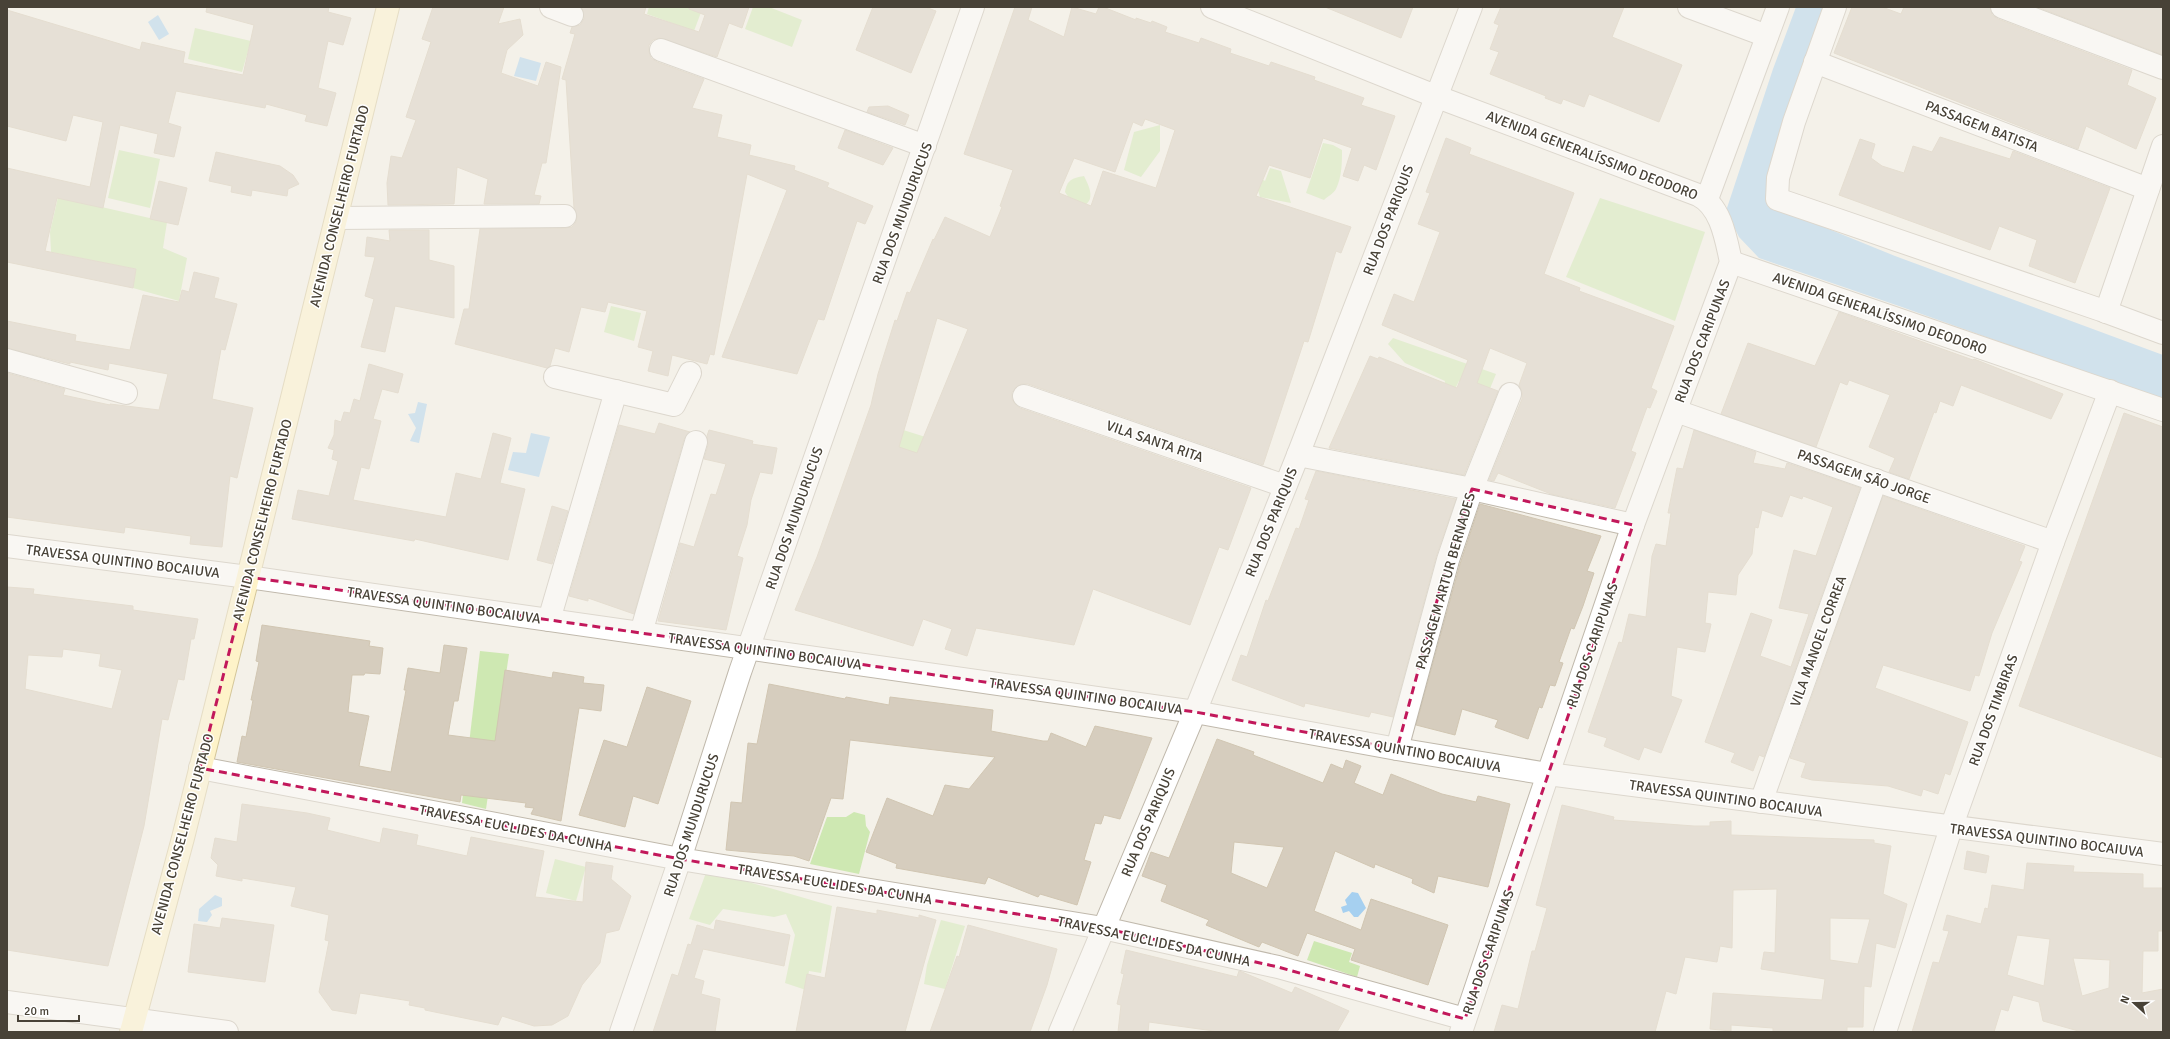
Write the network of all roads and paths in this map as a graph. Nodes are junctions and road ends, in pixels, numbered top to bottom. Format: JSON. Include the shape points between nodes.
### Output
{"nodes":[{"id":1,"x":388,"y":7,"type":"edge"},
{"id":2,"x":551,"y":7,"type":"edge"},
{"id":3,"x":973,"y":7,"type":"edge"},
{"id":4,"x":1212,"y":7,"type":"edge"},
{"id":5,"x":1471,"y":7,"type":"edge"},
{"id":6,"x":1689,"y":7,"type":"edge"},
{"id":7,"x":1778,"y":7,"type":"edge"},
{"id":8,"x":1835,"y":7,"type":"edge"},
{"id":9,"x":2002,"y":7,"type":"edge"},
{"id":10,"x":572,"y":15,"type":"dead end"},
{"id":11,"x":1767,"y":36,"type":"junction"},
{"id":12,"x":661,"y":50,"type":"dead end"},
{"id":13,"x":1815,"y":62,"type":"junction"},
{"id":14,"x":2163,"y":68,"type":"edge"},
{"id":15,"x":1435,"y":96,"type":"junction"},
{"id":16,"x":926,"y":146,"type":"junction"},
{"id":17,"x":2163,"y":146,"type":"edge"},
{"id":18,"x":2148,"y":189,"type":"junction"},
{"id":19,"x":1706,"y":199,"type":"junction"},
{"id":20,"x":565,"y":216,"type":"dead end"},
{"id":21,"x":337,"y":218,"type":"junction"},
{"id":22,"x":1732,"y":262,"type":"junction"},
{"id":23,"x":2106,"y":312,"type":"junction"},
{"id":24,"x":2163,"y":333,"type":"edge"},
{"id":25,"x":7,"y":360,"type":"edge"},
{"id":26,"x":690,"y":373,"type":"dead end"},
{"id":27,"x":555,"y":378,"type":"dead end"},
{"id":28,"x":616,"y":391,"type":"junction"},
{"id":29,"x":2110,"y":392,"type":"junction"},
{"id":30,"x":126,"y":394,"type":"dead end"},
{"id":31,"x":1510,"y":394,"type":"dead end"},
{"id":32,"x":1024,"y":396,"type":"dead end"},
{"id":33,"x":2163,"y":410,"type":"edge"},
{"id":34,"x":1676,"y":411,"type":"junction"},
{"id":35,"x":696,"y":442,"type":"dead end"},
{"id":36,"x":1298,"y":455,"type":"junction"},
{"id":37,"x":1876,"y":480,"type":"junction"},
{"id":38,"x":1286,"y":486,"type":"junction"},
{"id":39,"x":1472,"y":489,"type":"junction"},
{"id":40,"x":1633,"y":525,"type":"junction"},
{"id":41,"x":2053,"y":542,"type":"junction"},
{"id":42,"x":7,"y":546,"type":"edge"},
{"id":43,"x":248,"y":577,"type":"junction"},
{"id":44,"x":549,"y":620,"type":"junction"},
{"id":45,"x":641,"y":633,"type":"junction"},
{"id":46,"x":749,"y":648,"type":"junction"},
{"id":47,"x":1195,"y":712,"type":"junction"},
{"id":48,"x":1397,"y":749,"type":"junction"},
{"id":49,"x":200,"y":768,"type":"junction"},
{"id":50,"x":1548,"y":774,"type":"junction"},
{"id":51,"x":1761,"y":802,"type":"junction"},
{"id":52,"x":1951,"y":828,"type":"junction"},
{"id":53,"x":2163,"y":854,"type":"edge"},
{"id":54,"x":680,"y":859,"type":"junction"},
{"id":55,"x":1103,"y":928,"type":"junction"},
{"id":56,"x":7,"y":1002,"type":"edge"},
{"id":57,"x":1463,"y":1025,"type":"edge"},
{"id":58,"x":133,"y":1026,"type":"edge"},
{"id":59,"x":227,"y":1032,"type":"edge"},
{"id":60,"x":621,"y":1032,"type":"edge"},
{"id":61,"x":1060,"y":1032,"type":"edge"},
{"id":62,"x":1885,"y":1032,"type":"edge"}],
"edges":[{"from":1,"to":21,"type":"main road","name":"AVENIDA CONSELHEIRO FURTADO"},
{"from":2,"to":10,"type":"street"},
{"from":3,"to":16,"type":"street","name":"RUA DOS MUNDURUCUS"},
{"from":4,"to":15,"type":"street","name":"AVENIDA GENERALÍSSIMO DEODORO"},
{"from":5,"to":15,"type":"street","name":"RUA DOS PARIQUIS"},
{"from":6,"to":11,"type":"street"},
{"from":7,"to":11,"type":"street"},
{"from":8,"to":13,"type":"street"},
{"from":9,"to":14,"type":"street"},
{"from":11,"to":19,"type":"street"},
{"from":12,"to":16,"type":"street"},
{"from":13,"to":18,"type":"street","name":"PASSAGEM BATISTA"},
{"from":13,"to":23,"type":"street","via":[[1778,178],[1777,199]]},
{"from":15,"to":19,"type":"street","name":"AVENIDA GENERALÍSSIMO DEODORO"},
{"from":15,"to":36,"type":"street","name":"RUA DOS PARIQUIS"},
{"from":16,"to":46,"type":"street","name":"RUA DOS MUNDURUCUS"},
{"from":17,"to":18,"type":"street"},
{"from":18,"to":23,"type":"street"},
{"from":19,"to":22,"type":"street","name":"AVENIDA GENERALÍSSIMO DEODORO","via":[[1724,228]]},
{"from":20,"to":21,"type":"street"},
{"from":21,"to":43,"type":"main road","name":"AVENIDA CONSELHEIRO FURTADO"},
{"from":22,"to":29,"type":"street","name":"AVENIDA GENERALÍSSIMO DEODORO"},
{"from":22,"to":34,"type":"street","name":"RUA DOS CARIPUNAS"},
{"from":23,"to":24,"type":"street"},
{"from":25,"to":30,"type":"street"},
{"from":26,"to":28,"type":"street","via":[[674,405]]},
{"from":27,"to":28,"type":"street"},
{"from":28,"to":44,"type":"street"},
{"from":29,"to":33,"type":"street","name":"AVENIDA GENERALÍSSIMO DEODORO"},
{"from":29,"to":41,"type":"street","name":"RUA DOS TIMBIRAS"},
{"from":31,"to":39,"type":"street","name":"PASSAGEM ARTUR BERNADES"},
{"from":32,"to":38,"type":"street","name":"VILA SANTA RITA"},
{"from":34,"to":37,"type":"street","name":"PASSAGEM SÃO JORGE"},
{"from":34,"to":40,"type":"street","name":"RUA DOS CARIPUNAS"},
{"from":35,"to":45,"type":"street"},
{"from":36,"to":38,"type":"street","name":"RUA DOS PARIQUIS"},
{"from":36,"to":39,"type":"street"},
{"from":37,"to":41,"type":"street","name":"PASSAGEM SÃO JORGE"},
{"from":37,"to":51,"type":"street","name":"VILA MANOEL CORREA"},
{"from":38,"to":47,"type":"street","name":"RUA DOS PARIQUIS"},
{"from":39,"to":40,"type":"street"},
{"from":39,"to":48,"type":"street","name":"PASSAGEM ARTUR BERNADES","via":[[1448,560]]},
{"from":40,"to":50,"type":"street","name":"RUA DOS CARIPUNAS"},
{"from":41,"to":52,"type":"street","name":"RUA DOS TIMBIRAS"},
{"from":42,"to":43,"type":"street","name":"TRAVESSA QUINTINO BOCAIUVA"},
{"from":43,"to":44,"type":"street","name":"TRAVESSA QUINTINO BOCAIUVA"},
{"from":43,"to":49,"type":"main road","name":"AVENIDA CONSELHEIRO FURTADO"},
{"from":44,"to":45,"type":"street","name":"TRAVESSA QUINTINO BOCAIUVA"},
{"from":45,"to":46,"type":"street","name":"TRAVESSA QUINTINO BOCAIUVA"},
{"from":46,"to":47,"type":"street","name":"TRAVESSA QUINTINO BOCAIUVA"},
{"from":46,"to":54,"type":"street","name":"RUA DOS MUNDURUCUS"},
{"from":47,"to":48,"type":"street","name":"TRAVESSA QUINTINO BOCAIUVA"},
{"from":47,"to":55,"type":"street","name":"RUA DOS PARIQUIS"},
{"from":48,"to":50,"type":"street","name":"TRAVESSA QUINTINO BOCAIUVA"},
{"from":49,"to":54,"type":"street","name":"TRAVESSA EUCLIDES DA CUNHA"},
{"from":49,"to":58,"type":"main road","name":"AVENIDA CONSELHEIRO FURTADO"},
{"from":50,"to":51,"type":"street","name":"TRAVESSA QUINTINO BOCAIUVA"},
{"from":50,"to":57,"type":"street","name":"RUA DOS CARIPUNAS"},
{"from":51,"to":52,"type":"street","name":"TRAVESSA QUINTINO BOCAIUVA"},
{"from":52,"to":53,"type":"street","name":"TRAVESSA QUINTINO BOCAIUVA"},
{"from":52,"to":62,"type":"street","name":"RUA DOS TIMBIRAS"},
{"from":54,"to":55,"type":"street","name":"TRAVESSA EUCLIDES DA CUNHA"},
{"from":54,"to":60,"type":"street","name":"RUA DOS MUNDURUCUS"},
{"from":55,"to":57,"type":"street","name":"TRAVESSA EUCLIDES DA CUNHA","via":[[1278,967]]},
{"from":55,"to":61,"type":"street","name":"RUA DOS PARIQUIS"},
{"from":56,"to":58,"type":"street"},
{"from":58,"to":59,"type":"street"}]}
